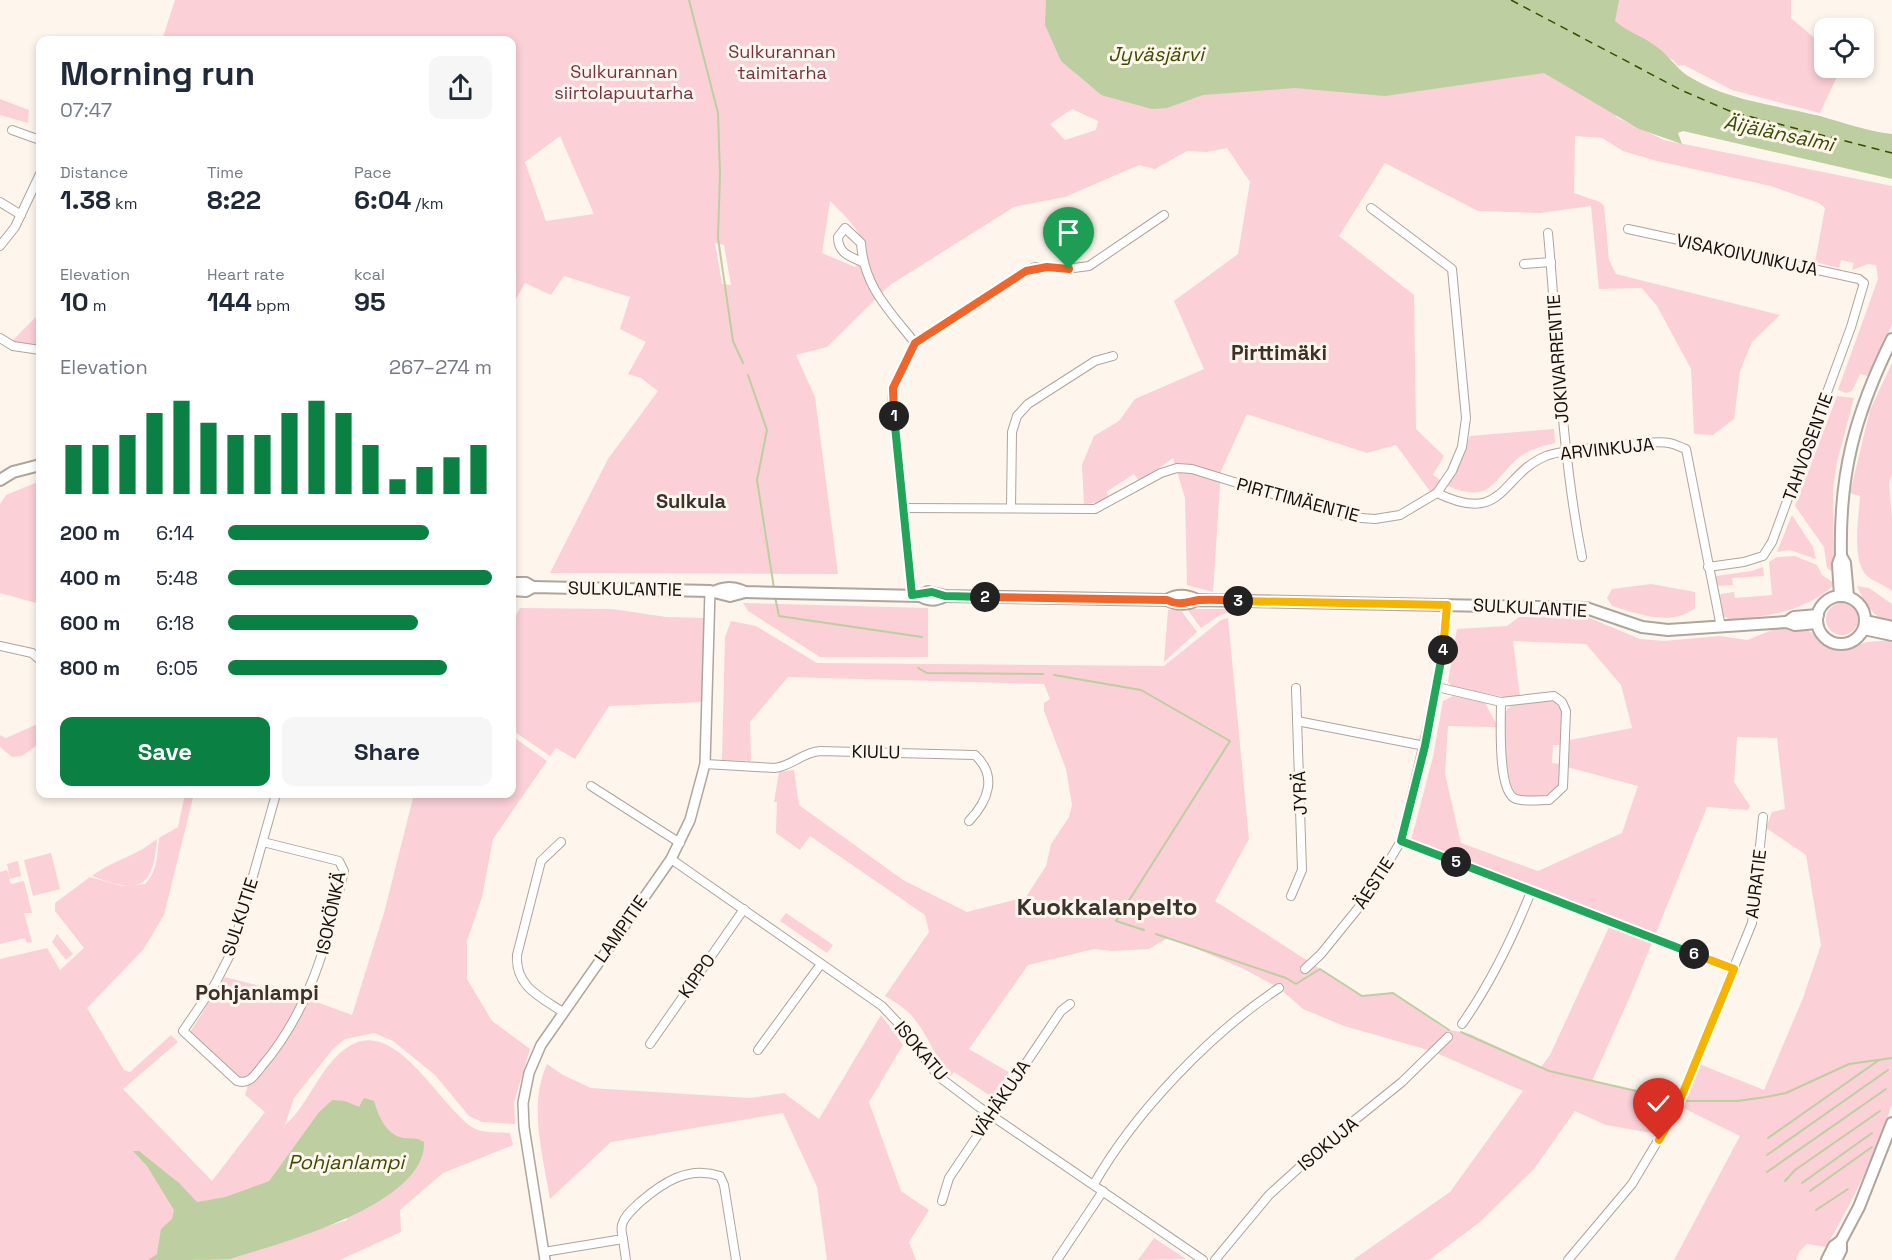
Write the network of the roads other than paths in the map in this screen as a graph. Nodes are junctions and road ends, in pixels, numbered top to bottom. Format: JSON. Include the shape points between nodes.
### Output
{"nodes":[{"id":1,"x":12,"y":130,"type":"dead end"},
{"id":2,"x":36,"y":139,"type":"edge"},
{"id":3,"x":36,"y":183,"type":"edge"},
{"id":4,"x":0,"y":202,"type":"edge"},
{"id":5,"x":1371,"y":208,"type":"dead end"},
{"id":6,"x":21,"y":215,"type":"junction"},
{"id":7,"x":1164,"y":215,"type":"dead end"},
{"id":8,"x":1628,"y":229,"type":"dead end"},
{"id":9,"x":1548,"y":233,"type":"dead end"},
{"id":10,"x":0,"y":246,"type":"edge"},
{"id":11,"x":862,"y":262,"type":"dead end"},
{"id":12,"x":1551,"y":262,"type":"junction"},
{"id":13,"x":1524,"y":264,"type":"dead end"},
{"id":14,"x":1864,"y":283,"type":"joint"},
{"id":15,"x":0,"y":338,"type":"edge"},
{"id":16,"x":1892,"y":339,"type":"edge"},
{"id":17,"x":915,"y":343,"type":"junction"},
{"id":18,"x":36,"y":349,"type":"edge"},
{"id":19,"x":1113,"y":356,"type":"dead end"},
{"id":20,"x":1565,"y":451,"type":"junction"},
{"id":21,"x":36,"y":466,"type":"edge"},
{"id":22,"x":0,"y":472,"type":"edge"},
{"id":23,"x":13,"y":472,"type":"junction"},
{"id":24,"x":0,"y":480,"type":"edge"},
{"id":25,"x":1437,"y":493,"type":"junction"},
{"id":26,"x":903,"y":508,"type":"junction"},
{"id":27,"x":1011,"y":508,"type":"junction"},
{"id":28,"x":1582,"y":557,"type":"dead end"},
{"id":29,"x":1708,"y":567,"type":"junction"},
{"id":30,"x":516,"y":583,"type":"edge"},
{"id":31,"x":533,"y":587,"type":"junction"},
{"id":32,"x":516,"y":590,"type":"edge"},
{"id":33,"x":713,"y":591,"type":"junction"},
{"id":34,"x":916,"y":596,"type":"junction"},
{"id":35,"x":1844,"y":596,"type":"junction"},
{"id":36,"x":1447,"y":605,"type":"junction"},
{"id":37,"x":1817,"y":619,"type":"junction"},
{"id":38,"x":1865,"y":625,"type":"junction"},
{"id":39,"x":1721,"y":627,"type":"junction"},
{"id":40,"x":1892,"y":627,"type":"edge"},
{"id":41,"x":1892,"y":635,"type":"edge"},
{"id":42,"x":0,"y":646,"type":"edge"},
{"id":43,"x":36,"y":656,"type":"edge"},
{"id":44,"x":1437,"y":687,"type":"junction"},
{"id":45,"x":1296,"y":688,"type":"dead end"},
{"id":46,"x":1501,"y":702,"type":"junction"},
{"id":47,"x":1297,"y":721,"type":"junction"},
{"id":48,"x":1425,"y":746,"type":"junction"},
{"id":49,"x":705,"y":764,"type":"junction"},
{"id":50,"x":591,"y":786,"type":"dead end"},
{"id":51,"x":275,"y":798,"type":"edge"},
{"id":52,"x":1763,"y":817,"type":"dead end"},
{"id":53,"x":969,"y":821,"type":"dead end"},
{"id":54,"x":1401,"y":841,"type":"junction"},
{"id":55,"x":263,"y":842,"type":"junction"},
{"id":56,"x":561,"y":842,"type":"dead end"},
{"id":57,"x":680,"y":843,"type":"junction"},
{"id":58,"x":671,"y":859,"type":"junction"},
{"id":59,"x":1531,"y":892,"type":"junction"},
{"id":60,"x":1291,"y":896,"type":"dead end"},
{"id":61,"x":744,"y":909,"type":"junction"},
{"id":62,"x":821,"y":964,"type":"junction"},
{"id":63,"x":1305,"y":969,"type":"dead end"},
{"id":64,"x":1734,"y":969,"type":"junction"},
{"id":65,"x":1279,"y":988,"type":"dead end"},
{"id":66,"x":1070,"y":1004,"type":"dead end"},
{"id":67,"x":563,"y":1012,"type":"junction"},
{"id":68,"x":1462,"y":1024,"type":"dead end"},
{"id":69,"x":183,"y":1031,"type":"joint"},
{"id":70,"x":1448,"y":1037,"type":"dead end"},
{"id":71,"x":650,"y":1044,"type":"dead end"},
{"id":72,"x":758,"y":1050,"type":"dead end"},
{"id":73,"x":990,"y":1114,"type":"junction"},
{"id":74,"x":1892,"y":1123,"type":"edge"},
{"id":75,"x":1094,"y":1184,"type":"junction"},
{"id":76,"x":1103,"y":1191,"type":"junction"},
{"id":77,"x":942,"y":1201,"type":"dead end"},
{"id":78,"x":622,"y":1239,"type":"junction"},
{"id":79,"x":1841,"y":1241,"type":"junction"},
{"id":80,"x":544,"y":1256,"type":"edge"},
{"id":81,"x":626,"y":1260,"type":"edge"},
{"id":82,"x":736,"y":1260,"type":"edge"},
{"id":83,"x":1057,"y":1260,"type":"edge"},
{"id":84,"x":1203,"y":1260,"type":"edge"},
{"id":85,"x":1215,"y":1260,"type":"edge"},
{"id":86,"x":1568,"y":1260,"type":"edge"},
{"id":87,"x":1827,"y":1260,"type":"edge"},
{"id":88,"x":1836,"y":1260,"type":"edge"}],
"edges":[{"from":1,"to":2,"type":"street"},
{"from":3,"to":6,"type":"street"},
{"from":4,"to":6,"type":"street"},
{"from":5,"to":25,"type":"street","name":"PIRTTIMÄENTIE","via":[[1452,269],[1466,418],[1462,447]]},
{"from":6,"to":10,"type":"street"},
{"from":7,"to":17,"type":"street","via":[[1089,266],[1035,267],[1026,271]]},
{"from":8,"to":14,"type":"street","name":"VISAKOIVUNKUJA"},
{"from":9,"to":12,"type":"street","name":"JOKIVARRENTIE"},
{"from":11,"to":17,"type":"street","via":[[871,286]]},
{"from":12,"to":13,"type":"street"},
{"from":12,"to":20,"type":"street","name":"JOKIVARRENTIE"},
{"from":14,"to":29,"type":"street","name":"TAHVOSENTIE","via":[[1772,542],[1763,556]]},
{"from":15,"to":18,"type":"street","via":[[7,344]]},
{"from":16,"to":35,"type":"main road","via":[[1871,386],[1847,458],[1841,495]]},
{"from":17,"to":26,"type":"street","via":[[892,398]]},
{"from":19,"to":27,"type":"street","via":[[1095,361],[1028,404],[1017,416],[1012,432]]},
{"from":20,"to":25,"type":"street","name":"ARVINKUJA","via":[[1531,464],[1502,495],[1488,502],[1469,504]]},
{"from":20,"to":28,"type":"street","name":"JOKIVARRENTIE"},
{"from":20,"to":29,"type":"street","name":"ARVINKUJA","via":[[1667,442],[1686,449]]},
{"from":21,"to":23,"type":"main road"},
{"from":22,"to":23,"type":"main road"},
{"from":23,"to":24,"type":"main road"},
{"from":25,"to":27,"type":"street","name":"PIRTTIMÄENTIE","via":[[1400,515],[1374,519],[1347,517],[1177,468],[1095,510]]},
{"from":26,"to":27,"type":"street","name":"PIRTTIMÄENTIE"},
{"from":26,"to":34,"type":"street"},
{"from":29,"to":39,"type":"street","name":"ARVINKUJA"},
{"from":30,"to":31,"type":"main road","name":"SULKULANTIE"},
{"from":31,"to":32,"type":"main road","name":"SULKULANTIE"},
{"from":31,"to":33,"type":"main road","name":"SULKULANTIE"},
{"from":33,"to":34,"type":"main road","name":"SULKULANTIE","via":[[730,596],[745,592]]},
{"from":33,"to":49,"type":"street","name":"LAMPITIE"},
{"from":34,"to":36,"type":"main road","name":"SULKULANTIE","via":[[932,592],[945,596],[1167,600],[1190,596],[1197,600]]},
{"from":35,"to":37,"type":"main road","via":[[1831,597],[1820,606]]},
{"from":35,"to":38,"type":"main road","via":[[1856,600],[1865,612]]},
{"from":36,"to":39,"type":"main road","name":"SULKULANTIE","via":[[1586,608],[1642,627]]},
{"from":36,"to":44,"type":"street","name":"ÄESTIE"},
{"from":37,"to":38,"type":"main road","via":[[1820,632],[1829,641],[1844,645],[1859,638]]},
{"from":37,"to":39,"type":"main road","name":"SULKULANTIE","via":[[1795,625],[1787,622]]},
{"from":38,"to":40,"type":"main road"},
{"from":38,"to":41,"type":"main road"},
{"from":42,"to":43,"type":"street"},
{"from":44,"to":46,"type":"street"},
{"from":44,"to":48,"type":"street","name":"ÄESTIE"},
{"from":45,"to":47,"type":"street","name":"JYRÄ"},
{"from":46,"to":46,"type":"street","via":[[1546,695],[1562,702],[1566,711],[1563,786],[1549,800],[1516,799],[1508,792],[1503,778]]},
{"from":47,"to":48,"type":"street"},
{"from":47,"to":60,"type":"street","name":"JYRÄ","via":[[1302,870]]},
{"from":48,"to":54,"type":"street","name":"ÄESTIE"},
{"from":49,"to":53,"type":"street","name":"KIULU","via":[[785,767],[820,751],[975,755],[984,763],[990,782],[987,794]]},
{"from":49,"to":57,"type":"street","name":"LAMPITIE"},
{"from":50,"to":57,"type":"street"},
{"from":51,"to":55,"type":"street","name":"SULKUTIE"},
{"from":52,"to":64,"type":"street","name":"AURATIE","via":[[1755,910]]},
{"from":54,"to":59,"type":"street"},
{"from":54,"to":63,"type":"street","name":"ÄESTIE","via":[[1368,896],[1322,954]]},
{"from":55,"to":69,"type":"street","name":"SULKUTIE","via":[[232,951],[216,984]]},
{"from":55,"to":69,"type":"street","name":"ISOKÖNKÄ","via":[[343,865],[330,933],[318,969],[300,1010],[274,1053],[249,1081],[237,1081]]},
{"from":56,"to":67,"type":"street","via":[[541,861],[516,967],[526,987]]},
{"from":57,"to":58,"type":"street","name":"LAMPITIE"},
{"from":58,"to":61,"type":"street","name":"ISOKATU"},
{"from":58,"to":67,"type":"street","name":"LAMPITIE"},
{"from":59,"to":64,"type":"street"},
{"from":59,"to":68,"type":"street","via":[[1514,936]]},
{"from":61,"to":62,"type":"street","name":"ISOKATU"},
{"from":61,"to":71,"type":"street","name":"KIPPO"},
{"from":62,"to":72,"type":"street"},
{"from":62,"to":73,"type":"street","name":"ISOKATU","via":[[882,1006],[938,1076]]},
{"from":64,"to":86,"type":"street","name":"AURATIE","via":[[1663,1135],[1632,1184]]},
{"from":65,"to":75,"type":"street","via":[[1197,1056],[1154,1099]]},
{"from":66,"to":73,"type":"street","name":"VÄHÄKUJA","via":[[1061,1011]]},
{"from":67,"to":80,"type":"street","name":"LAMPITIE","via":[[532,1067],[523,1103]]},
{"from":70,"to":85,"type":"street","name":"ISOKUJA","via":[[1402,1082],[1325,1144],[1269,1196]]},
{"from":73,"to":75,"type":"street","name":"ISOKATU"},
{"from":73,"to":77,"type":"street","name":"VÄHÄKUJA","via":[[949,1178]]},
{"from":74,"to":79,"type":"main road","via":[[1859,1207]]},
{"from":75,"to":76,"type":"street","name":"ISOKATU"},
{"from":76,"to":83,"type":"street"},
{"from":76,"to":84,"type":"street","name":"ISOKATU"},
{"from":78,"to":80,"type":"street"},
{"from":78,"to":81,"type":"street"},
{"from":78,"to":82,"type":"street","via":[[622,1224],[628,1212],[662,1182],[711,1173],[720,1176],[724,1185]]},
{"from":79,"to":87,"type":"main road"},
{"from":79,"to":88,"type":"main road"}]}
